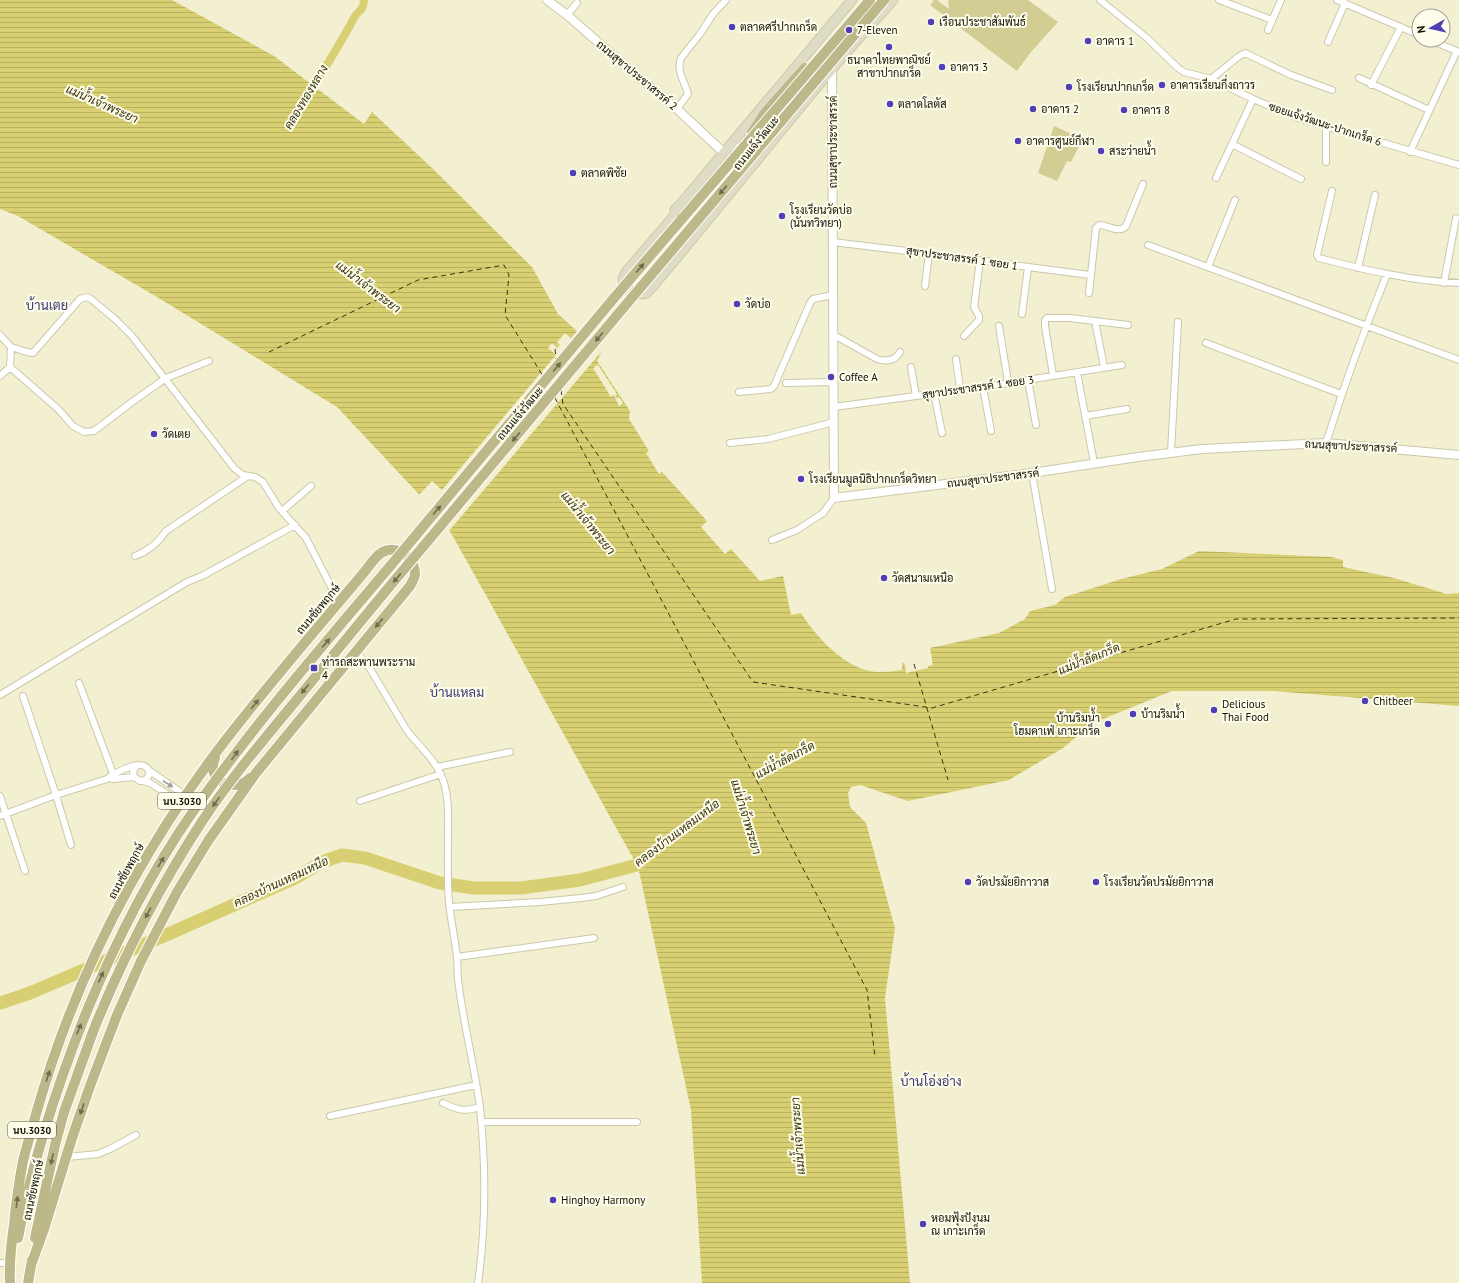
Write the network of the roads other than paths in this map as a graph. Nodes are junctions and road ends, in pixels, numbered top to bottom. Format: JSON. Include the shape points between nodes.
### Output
{"nodes":[{"id":1,"x":547,"y":0,"type":"edge"},
{"id":2,"x":726,"y":0,"type":"edge"},
{"id":3,"x":852,"y":0,"type":"edge"},
{"id":4,"x":861,"y":0,"type":"edge"},
{"id":5,"x":870,"y":0,"type":"edge"},
{"id":6,"x":884,"y":0,"type":"edge"},
{"id":7,"x":892,"y":0,"type":"edge"},
{"id":8,"x":1219,"y":0,"type":"edge"},
{"id":9,"x":1280,"y":0,"type":"edge"},
{"id":10,"x":1337,"y":0,"type":"edge"},
{"id":11,"x":577,"y":1,"type":"edge"},
{"id":12,"x":1105,"y":1,"type":"edge"},
{"id":13,"x":1344,"y":3,"type":"junction"},
{"id":14,"x":567,"y":15,"type":"junction"},
{"id":15,"x":1272,"y":20,"type":"junction"},
{"id":16,"x":1401,"y":27,"type":"junction"},
{"id":17,"x":1268,"y":30,"type":"dead end"},
{"id":18,"x":1411,"y":31,"type":"edge"},
{"id":19,"x":1328,"y":42,"type":"dead end"},
{"id":20,"x":812,"y":48,"type":"junction"},
{"id":21,"x":1449,"y":48,"type":"edge"},
{"id":22,"x":1458,"y":52,"type":"edge"},
{"id":23,"x":832,"y":69,"type":"junction"},
{"id":24,"x":1211,"y":78,"type":"junction"},
{"id":25,"x":1359,"y":78,"type":"dead end"},
{"id":26,"x":1371,"y":85,"type":"junction"},
{"id":27,"x":1332,"y":90,"type":"dead end"},
{"id":28,"x":1252,"y":99,"type":"junction"},
{"id":29,"x":677,"y":109,"type":"junction"},
{"id":30,"x":1429,"y":110,"type":"junction"},
{"id":31,"x":1326,"y":126,"type":"junction"},
{"id":32,"x":1232,"y":144,"type":"junction"},
{"id":33,"x":1410,"y":152,"type":"junction"},
{"id":34,"x":724,"y":153,"type":"junction"},
{"id":35,"x":736,"y":156,"type":"junction"},
{"id":36,"x":1326,"y":162,"type":"dead end"},
{"id":37,"x":1459,"y":166,"type":"edge"},
{"id":38,"x":1216,"y":178,"type":"dead end"},
{"id":39,"x":1301,"y":178,"type":"dead end"},
{"id":40,"x":1143,"y":184,"type":"dead end"},
{"id":41,"x":1332,"y":190,"type":"dead end"},
{"id":42,"x":1375,"y":195,"type":"dead end"},
{"id":43,"x":1234,"y":200,"type":"dead end"},
{"id":44,"x":675,"y":215,"type":"junction"},
{"id":45,"x":1456,"y":218,"type":"dead end"},
{"id":46,"x":696,"y":232,"type":"junction"},
{"id":47,"x":833,"y":242,"type":"junction"},
{"id":48,"x":1148,"y":245,"type":"dead end"},
{"id":49,"x":930,"y":253,"type":"junction"},
{"id":50,"x":980,"y":260,"type":"junction"},
{"id":51,"x":1028,"y":267,"type":"junction"},
{"id":52,"x":1208,"y":267,"type":"junction"},
{"id":53,"x":1358,"y":268,"type":"junction"},
{"id":54,"x":1387,"y":274,"type":"junction"},
{"id":55,"x":1090,"y":275,"type":"junction"},
{"id":56,"x":1444,"y":282,"type":"junction"},
{"id":57,"x":1459,"y":283,"type":"edge"},
{"id":58,"x":925,"y":286,"type":"dead end"},
{"id":59,"x":1089,"y":293,"type":"dead end"},
{"id":60,"x":833,"y":295,"type":"junction"},
{"id":61,"x":1022,"y":314,"type":"dead end"},
{"id":62,"x":1095,"y":321,"type":"junction"},
{"id":63,"x":1178,"y":322,"type":"dead end"},
{"id":64,"x":1128,"y":325,"type":"dead end"},
{"id":65,"x":1000,"y":326,"type":"dead end"},
{"id":66,"x":1366,"y":326,"type":"junction"},
{"id":67,"x":834,"y":334,"type":"junction"},
{"id":68,"x":0,"y":335,"type":"edge"},
{"id":69,"x":964,"y":336,"type":"dead end"},
{"id":70,"x":1206,"y":343,"type":"dead end"},
{"id":71,"x":11,"y":347,"type":"junction"},
{"id":72,"x":900,"y":352,"type":"dead end"},
{"id":73,"x":956,"y":359,"type":"dead end"},
{"id":74,"x":209,"y":360,"type":"dead end"},
{"id":75,"x":1459,"y":360,"type":"edge"},
{"id":76,"x":1122,"y":365,"type":"dead end"},
{"id":77,"x":10,"y":367,"type":"junction"},
{"id":78,"x":911,"y":367,"type":"dead end"},
{"id":79,"x":1104,"y":368,"type":"junction"},
{"id":80,"x":1077,"y":372,"type":"junction"},
{"id":81,"x":1053,"y":375,"type":"junction"},
{"id":82,"x":0,"y":376,"type":"edge"},
{"id":83,"x":166,"y":378,"type":"junction"},
{"id":84,"x":1028,"y":380,"type":"junction"},
{"id":85,"x":834,"y":382,"type":"junction"},
{"id":86,"x":1008,"y":382,"type":"junction"},
{"id":87,"x":786,"y":383,"type":"dead end"},
{"id":88,"x":983,"y":387,"type":"junction"},
{"id":89,"x":960,"y":389,"type":"junction"},
{"id":90,"x":739,"y":392,"type":"dead end"},
{"id":91,"x":934,"y":393,"type":"junction"},
{"id":92,"x":1341,"y":394,"type":"junction"},
{"id":93,"x":916,"y":396,"type":"junction"},
{"id":94,"x":834,"y":407,"type":"junction"},
{"id":95,"x":1127,"y":409,"type":"dead end"},
{"id":96,"x":1086,"y":416,"type":"junction"},
{"id":97,"x":834,"y":422,"type":"junction"},
{"id":98,"x":1036,"y":425,"type":"dead end"},
{"id":99,"x":991,"y":431,"type":"dead end"},
{"id":100,"x":942,"y":433,"type":"dead end"},
{"id":101,"x":730,"y":443,"type":"dead end"},
{"id":102,"x":1326,"y":443,"type":"junction"},
{"id":103,"x":1172,"y":452,"type":"junction"},
{"id":104,"x":1459,"y":455,"type":"edge"},
{"id":105,"x":1094,"y":463,"type":"junction"},
{"id":106,"x":1032,"y":473,"type":"junction"},
{"id":107,"x":248,"y":476,"type":"junction"},
{"id":108,"x":311,"y":486,"type":"dead end"},
{"id":109,"x":834,"y":498,"type":"junction"},
{"id":110,"x":282,"y":511,"type":"junction"},
{"id":111,"x":295,"y":525,"type":"junction"},
{"id":112,"x":412,"y":540,"type":"joint"},
{"id":113,"x":772,"y":540,"type":"dead end"},
{"id":114,"x":422,"y":548,"type":"joint"},
{"id":115,"x":135,"y":556,"type":"dead end"},
{"id":116,"x":1052,"y":589,"type":"dead end"},
{"id":117,"x":339,"y":602,"type":"junction"},
{"id":118,"x":356,"y":652,"type":"junction"},
{"id":119,"x":79,"y":683,"type":"dead end"},
{"id":120,"x":0,"y":695,"type":"edge"},
{"id":121,"x":23,"y":696,"type":"dead end"},
{"id":122,"x":218,"y":751,"type":"junction"},
{"id":123,"x":510,"y":752,"type":"dead end"},
{"id":124,"x":136,"y":765,"type":"junction"},
{"id":125,"x":438,"y":767,"type":"junction"},
{"id":126,"x":150,"y":771,"type":"junction"},
{"id":127,"x":256,"y":773,"type":"junction"},
{"id":128,"x":441,"y":774,"type":"junction"},
{"id":129,"x":114,"y":776,"type":"junction"},
{"id":130,"x":134,"y":777,"type":"junction"},
{"id":131,"x":143,"y":781,"type":"junction"},
{"id":132,"x":56,"y":795,"type":"junction"},
{"id":133,"x":0,"y":796,"type":"edge"},
{"id":134,"x":184,"y":799,"type":"junction"},
{"id":135,"x":360,"y":801,"type":"dead end"},
{"id":136,"x":3,"y":815,"type":"edge"},
{"id":137,"x":71,"y":845,"type":"dead end"},
{"id":138,"x":25,"y":871,"type":"dead end"},
{"id":139,"x":623,"y":887,"type":"dead end"},
{"id":140,"x":450,"y":907,"type":"junction"},
{"id":141,"x":594,"y":938,"type":"dead end"},
{"id":142,"x":457,"y":957,"type":"junction"},
{"id":143,"x":476,"y":1085,"type":"junction"},
{"id":144,"x":443,"y":1103,"type":"dead end"},
{"id":145,"x":480,"y":1107,"type":"junction"},
{"id":146,"x":330,"y":1116,"type":"dead end"},
{"id":147,"x":481,"y":1122,"type":"junction"},
{"id":148,"x":637,"y":1122,"type":"dead end"},
{"id":149,"x":136,"y":1135,"type":"dead end"},
{"id":150,"x":66,"y":1158,"type":"junction"},
{"id":151,"x":4,"y":1263,"type":"edge"},
{"id":152,"x":31,"y":1265,"type":"junction"},
{"id":153,"x":10,"y":1283,"type":"edge"},
{"id":154,"x":28,"y":1283,"type":"edge"},
{"id":155,"x":478,"y":1283,"type":"edge"}],
"edges":[{"from":1,"to":14,"type":"street","name":"ถนนสุขาประชาสรรค์ 2"},
{"from":2,"to":29,"type":"street","via":[[681,58],[680,72],[688,94]]},
{"from":3,"to":20,"type":"main road","name":"ถนนแจ้งวัฒนะ"},
{"from":4,"to":35,"type":"main road","bridge":true,"via":[[765,113]]},
{"from":5,"to":35,"type":"main road","name":"ถนนแจ้งวัฒนะ","bridge":true},
{"from":6,"to":114,"type":"main road","name":"ถนนแจ้งวัฒนะ","one_way":true,"bridge":true},
{"from":7,"to":23,"type":"main road","name":"ถนนแจ้งวัฒนะ"},
{"from":8,"to":15,"type":"street"},
{"from":9,"to":15,"type":"street"},
{"from":10,"to":13,"type":"street"},
{"from":11,"to":14,"type":"street"},
{"from":12,"to":24,"type":"street","name":"ซอยแจ้งวัฒนะ-ปากเกร็ด 6","via":[[1178,68],[1184,72]]},
{"from":13,"to":16,"type":"street"},
{"from":13,"to":19,"type":"street"},
{"from":14,"to":29,"type":"street","name":"ถนนสุขาประชาสรรค์ 2"},
{"from":15,"to":17,"type":"street"},
{"from":16,"to":18,"type":"street"},
{"from":16,"to":26,"type":"street"},
{"from":20,"to":23,"type":"main road"},
{"from":20,"to":34,"type":"main road","name":"ถนนแจ้งวัฒนะ"},
{"from":21,"to":22,"type":"street"},
{"from":22,"to":30,"type":"street"},
{"from":23,"to":46,"type":"main road","name":"ถนนแจ้งวัฒนะ","via":[[728,197]]},
{"from":23,"to":47,"type":"street","name":"ถนนสุขาประชาสรรค์"},
{"from":24,"to":27,"type":"street","via":[[1245,53],[1291,75]]},
{"from":24,"to":28,"type":"street","name":"ซอยแจ้งวัฒนะ-ปากเกร็ด 6"},
{"from":25,"to":26,"type":"street"},
{"from":26,"to":30,"type":"street"},
{"from":28,"to":31,"type":"street","name":"ซอยแจ้งวัฒนะ-ปากเกร็ด 6","via":[[1298,118]]},
{"from":28,"to":32,"type":"street"},
{"from":29,"to":34,"type":"street","name":"ถนนสุขาประชาสรรค์ 2"},
{"from":30,"to":33,"type":"street"},
{"from":31,"to":33,"type":"street","name":"ซอยแจ้งวัฒนะ-ปากเกร็ด 6"},
{"from":31,"to":36,"type":"street"},
{"from":32,"to":38,"type":"street"},
{"from":32,"to":39,"type":"street"},
{"from":33,"to":37,"type":"street","name":"ซอยแจ้งวัฒนะ-ปากเกร็ด 6"},
{"from":34,"to":44,"type":"main road","name":"ถนนแจ้งวัฒนะ","via":[[675,210]]},
{"from":112,"to":35,"type":"main road","name":"ถนนแจ้งวัฒนะ","one_way":true,"bridge":true},
{"from":40,"to":55,"type":"street","via":[[1123,229],[1104,225],[1096,228]]},
{"from":41,"to":53,"type":"street","via":[[1317,255],[1319,258]]},
{"from":42,"to":53,"type":"street"},
{"from":43,"to":52,"type":"street"},
{"from":44,"to":46,"type":"main road","via":[[687,228]]},
{"from":44,"to":46,"type":"main road","name":"ถนนแจ้งวัฒนะ","via":[[626,272],[623,279],[626,288],[632,293],[647,293]]},
{"from":45,"to":56,"type":"street"},
{"from":47,"to":49,"type":"street","name":"สุขาประชาสรรค์ 1 ซอย 1"},
{"from":47,"to":60,"type":"street","name":"ถนนสุขาประชาสรรค์"},
{"from":48,"to":52,"type":"street"},
{"from":49,"to":50,"type":"street","name":"สุขาประชาสรรค์ 1 ซอย 1"},
{"from":49,"to":58,"type":"street"},
{"from":50,"to":51,"type":"street","name":"สุขาประชาสรรค์ 1 ซอย 1"},
{"from":50,"to":69,"type":"street","via":[[974,306],[979,320]]},
{"from":51,"to":55,"type":"street","name":"สุขาประชาสรรค์ 1 ซอย 1"},
{"from":51,"to":61,"type":"street"},
{"from":52,"to":66,"type":"street"},
{"from":53,"to":54,"type":"street"},
{"from":54,"to":56,"type":"street"},
{"from":54,"to":66,"type":"street"},
{"from":55,"to":59,"type":"street"},
{"from":56,"to":57,"type":"street"},
{"from":60,"to":67,"type":"street","name":"ถนนสุขาประชาสรรค์"},
{"from":60,"to":90,"type":"street","via":[[813,299],[810,303],[774,386],[770,389]]},
{"from":62,"to":64,"type":"street"},
{"from":62,"to":79,"type":"street"},
{"from":62,"to":81,"type":"street","via":[[1063,318],[1045,320]]},
{"from":63,"to":103,"type":"street"},
{"from":65,"to":86,"type":"street"},
{"from":66,"to":75,"type":"street"},
{"from":66,"to":92,"type":"street"},
{"from":67,"to":72,"type":"street","via":[[884,361],[898,357]]},
{"from":67,"to":85,"type":"street","name":"ถนนสุขาประชาสรรค์"},
{"from":68,"to":71,"type":"street"},
{"from":70,"to":92,"type":"street"},
{"from":71,"to":77,"type":"street"},
{"from":71,"to":83,"type":"street","via":[[33,353],[80,299],[87,297],[102,307],[132,336]]},
{"from":73,"to":89,"type":"street"},
{"from":74,"to":83,"type":"street"},
{"from":76,"to":79,"type":"street","name":"สุขาประชาสรรค์ 1 ซอย 3"},
{"from":77,"to":82,"type":"street"},
{"from":77,"to":83,"type":"street","via":[[58,409],[73,426],[84,432],[94,431]]},
{"from":78,"to":93,"type":"street"},
{"from":79,"to":80,"type":"street","name":"สุขาประชาสรรค์ 1 ซอย 3"},
{"from":80,"to":81,"type":"street","name":"สุขาประชาสรรค์ 1 ซอย 3"},
{"from":80,"to":96,"type":"street"},
{"from":81,"to":84,"type":"street","name":"สุขาประชาสรรค์ 1 ซอย 3"},
{"from":83,"to":107,"type":"street","via":[[234,468]]},
{"from":84,"to":86,"type":"street","name":"สุขาประชาสรรค์ 1 ซอย 3"},
{"from":84,"to":98,"type":"street"},
{"from":85,"to":87,"type":"street"},
{"from":85,"to":94,"type":"street","name":"ถนนสุขาประชาสรรค์"},
{"from":86,"to":88,"type":"street","name":"สุขาประชาสรรค์ 1 ซอย 3"},
{"from":88,"to":89,"type":"street","name":"สุขาประชาสรรค์ 1 ซอย 3"},
{"from":88,"to":99,"type":"street"},
{"from":89,"to":91,"type":"street","name":"สุขาประชาสรรค์ 1 ซอย 3"},
{"from":91,"to":93,"type":"street","name":"สุขาประชาสรรค์ 1 ซอย 3"},
{"from":91,"to":100,"type":"street"},
{"from":92,"to":102,"type":"street"},
{"from":93,"to":94,"type":"street","name":"สุขาประชาสรรค์ 1 ซอย 3"},
{"from":94,"to":97,"type":"street","name":"ถนนสุขาประชาสรรค์"},
{"from":95,"to":96,"type":"street"},
{"from":96,"to":105,"type":"street"},
{"from":97,"to":101,"type":"street","via":[[768,439]]},
{"from":97,"to":109,"type":"street","name":"ถนนสุขาประชาสรรค์"},
{"from":102,"to":103,"type":"street","name":"ถนนสุขาประชาสรรค์","via":[[1202,448]]},
{"from":102,"to":104,"type":"street","name":"ถนนสุขาประชาสรรค์"},
{"from":103,"to":105,"type":"street","name":"ถนนสุขาประชาสรรค์"},
{"from":105,"to":106,"type":"street","name":"ถนนสุขาประชาสรรค์"},
{"from":106,"to":109,"type":"street","name":"ถนนสุขาประชาสรรค์"},
{"from":106,"to":116,"type":"street"},
{"from":107,"to":110,"type":"street","via":[[263,482]]},
{"from":107,"to":115,"type":"street","via":[[166,531],[152,547]]},
{"from":108,"to":110,"type":"street"},
{"from":109,"to":113,"type":"street","via":[[823,513],[797,530]]},
{"from":110,"to":111,"type":"street"},
{"from":111,"to":117,"type":"street","via":[[308,542]]},
{"from":111,"to":120,"type":"street","via":[[187,582]]},
{"from":153,"to":112,"type":"main road","name":"ถนนชัยพฤกษ์","number":"นบ.3030","one_way":true,"bridge":true,"via":[[38,1151],[61,1078],[113,950],[138,903],[192,814],[238,750]]},
{"from":114,"to":152,"type":"main road","name":"ถนนชัยพฤกษ์","number":"นบ.3030","one_way":true,"bridge":true,"via":[[256,750],[202,821],[169,875],[120,966],[64,1112],[43,1199]]},
{"from":117,"to":118,"type":"main road","name":"ถนนชัยพฤกษ์","number":"นบ.3030","one_way":true,"via":[[381,553],[388,550],[399,551],[408,556],[414,565],[415,573],[410,586]]},
{"from":122,"to":117,"type":"main road","name":"ถนนชัยพฤกษ์","number":"นบ.3030","one_way":true},
{"from":118,"to":125,"type":"street","via":[[369,667],[413,739]]},
{"from":118,"to":127,"type":"main road","name":"ถนนชัยพฤกษ์","number":"นบ.3030"},
{"from":119,"to":129,"type":"street"},
{"from":121,"to":132,"type":"street"},
{"from":122,"to":127,"type":"main road","via":[[212,768],[214,775],[224,784],[244,783]]},
{"from":122,"to":134,"type":"main road","name":"ถนนชัยพฤกษ์","number":"นบ.3030"},
{"from":123,"to":125,"type":"street"},
{"from":124,"to":126,"type":"street","via":[[146,766]]},
{"from":124,"to":129,"type":"street"},
{"from":124,"to":130,"type":"street"},
{"from":125,"to":128,"type":"street"},
{"from":126,"to":131,"type":"street","via":[[148,778]]},
{"from":126,"to":134,"type":"street","one_way":true},
{"from":127,"to":150,"type":"main road","name":"ถนนชัยพฤกษ์","number":"นบ.3030","one_way":true,"via":[[208,841],[177,892],[144,956],[117,1015]]},
{"from":128,"to":135,"type":"street"},
{"from":128,"to":140,"type":"street","via":[[448,810]]},
{"from":129,"to":130,"type":"street"},
{"from":129,"to":132,"type":"street"},
{"from":130,"to":131,"type":"street"},
{"from":131,"to":134,"type":"street"},
{"from":132,"to":136,"type":"street"},
{"from":132,"to":137,"type":"street"},
{"from":133,"to":136,"type":"street"},
{"from":151,"to":134,"type":"main road","name":"ถนนชัยพฤกษ์","number":"นบ.3030","one_way":true,"via":[[24,1159],[60,1038],[104,935],[139,869]]},
{"from":136,"to":138,"type":"street"},
{"from":139,"to":140,"type":"street","via":[[596,896],[568,900]]},
{"from":140,"to":142,"type":"street"},
{"from":141,"to":142,"type":"street"},
{"from":142,"to":143,"type":"street","via":[[458,986]]},
{"from":143,"to":145,"type":"street"},
{"from":143,"to":146,"type":"street"},
{"from":144,"to":145,"type":"street","via":[[458,1110]]},
{"from":145,"to":147,"type":"street"},
{"from":147,"to":148,"type":"street"},
{"from":147,"to":155,"type":"street","via":[[484,1191]]},
{"from":149,"to":150,"type":"street","via":[[98,1154]]},
{"from":150,"to":152,"type":"main road","name":"ถนนชัยพฤกษ์"},
{"from":151,"to":153,"type":"main road","name":"ถนนชัยพฤกษ์","number":"นบ.3030"},
{"from":152,"to":154,"type":"main road","name":"ถนนชัยพฤกษ์","number":"นบ.3030"}]}
